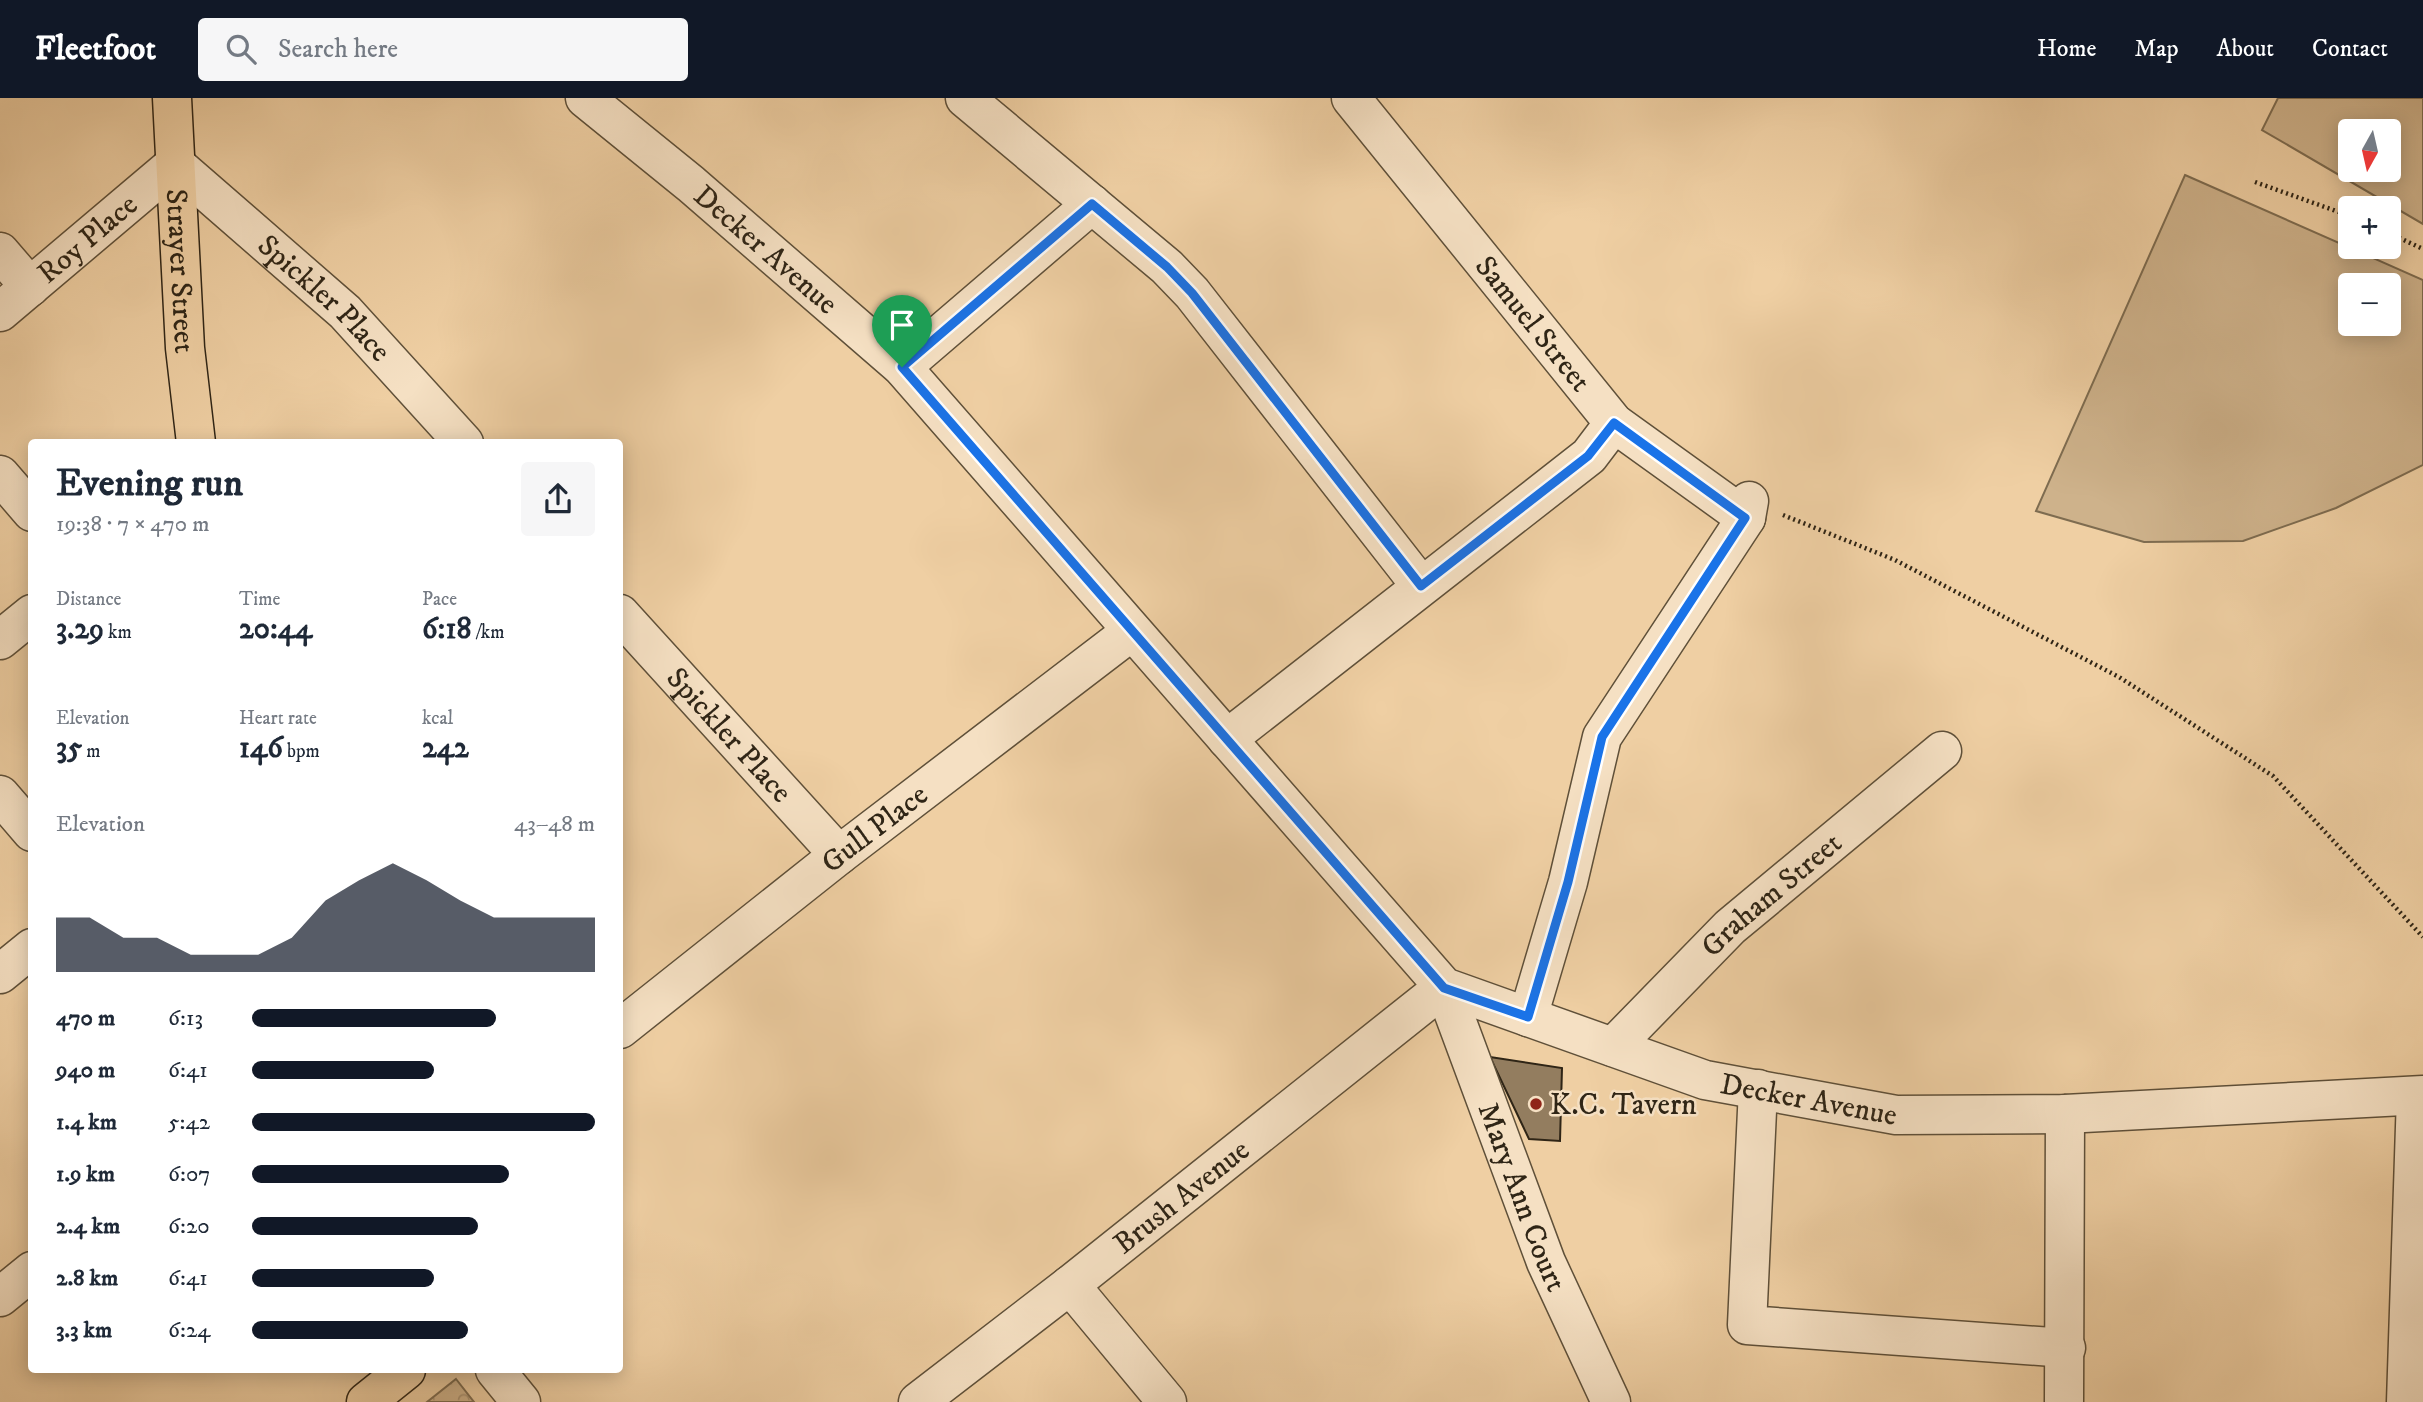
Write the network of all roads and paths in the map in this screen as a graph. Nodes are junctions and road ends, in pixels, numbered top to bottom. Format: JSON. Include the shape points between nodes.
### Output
{"nodes":[{"id":1,"x":172,"y":98,"type":"edge"},
{"id":2,"x":585,"y":98,"type":"edge"},
{"id":3,"x":965,"y":98,"type":"edge"},
{"id":4,"x":1351,"y":98,"type":"edge"},
{"id":5,"x":175,"y":164,"type":"junction"},
{"id":6,"x":2255,"y":182,"type":"dead end"},
{"id":7,"x":1092,"y":204,"type":"junction"},
{"id":8,"x":2338,"y":212,"type":"edge"},
{"id":9,"x":2401,"y":239,"type":"edge"},
{"id":10,"x":2423,"y":249,"type":"edge"},
{"id":11,"x":0,"y":252,"type":"edge"},
{"id":12,"x":30,"y":287,"type":"junction"},
{"id":13,"x":0,"y":312,"type":"edge"},
{"id":14,"x":902,"y":367,"type":"junction"},
{"id":15,"x":1614,"y":423,"type":"junction"},
{"id":16,"x":196,"y":439,"type":"edge"},
{"id":17,"x":460,"y":439,"type":"edge"},
{"id":18,"x":0,"y":475,"type":"edge"},
{"id":19,"x":28,"y":507,"type":"edge"},
{"id":20,"x":1747,"y":510,"type":"junction"},
{"id":21,"x":1421,"y":586,"type":"junction"},
{"id":22,"x":28,"y":617,"type":"edge"},
{"id":23,"x":623,"y":617,"type":"edge"},
{"id":24,"x":1132,"y":631,"type":"junction"},
{"id":25,"x":0,"y":640,"type":"edge"},
{"id":26,"x":1227,"y":739,"type":"junction"},
{"id":27,"x":1941,"y":751,"type":"dead end"},
{"id":28,"x":0,"y":795,"type":"edge"},
{"id":29,"x":28,"y":827,"type":"edge"},
{"id":30,"x":839,"y":855,"type":"junction"},
{"id":31,"x":2423,"y":937,"type":"edge"},
{"id":32,"x":28,"y":951,"type":"edge"},
{"id":33,"x":0,"y":974,"type":"edge"},
{"id":34,"x":1444,"y":988,"type":"junction"},
{"id":35,"x":1528,"y":1017,"type":"junction"},
{"id":36,"x":623,"y":1027,"type":"edge"},
{"id":37,"x":1613,"y":1047,"type":"junction"},
{"id":38,"x":1758,"y":1090,"type":"junction"},
{"id":39,"x":2419,"y":1096,"type":"edge"},
{"id":40,"x":2066,"y":1114,"type":"junction"},
{"id":41,"x":28,"y":1274,"type":"edge"},
{"id":42,"x":1070,"y":1285,"type":"junction"},
{"id":43,"x":0,"y":1297,"type":"edge"},
{"id":44,"x":2066,"y":1348,"type":"junction"},
{"id":45,"x":402,"y":1373,"type":"edge"},
{"id":46,"x":497,"y":1373,"type":"edge"},
{"id":47,"x":366,"y":1402,"type":"edge"},
{"id":48,"x":521,"y":1402,"type":"edge"},
{"id":49,"x":918,"y":1402,"type":"edge"},
{"id":50,"x":1167,"y":1402,"type":"edge"},
{"id":51,"x":1611,"y":1402,"type":"edge"},
{"id":52,"x":2064,"y":1402,"type":"edge"},
{"id":53,"x":2406,"y":1402,"type":"edge"}],
"edges":[{"from":1,"to":5,"type":"highway","name":"Strayer Street"},
{"from":2,"to":14,"type":"street","name":"Decker Avenue"},
{"from":3,"to":7,"type":"street"},
{"from":4,"to":15,"type":"street","name":"Samuel Street"},
{"from":5,"to":12,"type":"street","name":"Roy Place"},
{"from":5,"to":16,"type":"highway","name":"Strayer Street","via":[[185,348]]},
{"from":5,"to":17,"type":"street","name":"Spickler Place","via":[[345,312]]},
{"from":6,"to":8,"type":"path"},
{"from":7,"to":14,"type":"street"},
{"from":7,"to":21,"type":"street","via":[[1192,293]]},
{"from":9,"to":10,"type":"path"},
{"from":11,"to":12,"type":"street"},
{"from":12,"to":13,"type":"street","name":"Roy Place"},
{"from":14,"to":24,"type":"street","name":"Decker Avenue"},
{"from":15,"to":20,"type":"street","name":"Samuel Street"},
{"from":15,"to":21,"type":"street","via":[[1588,456]]},
{"from":18,"to":19,"type":"street"},
{"from":20,"to":31,"type":"path","via":[[1895,560],[2119,677],[2273,776]]},
{"from":20,"to":35,"type":"street","via":[[1602,737],[1568,882]]},
{"from":21,"to":26,"type":"street"},
{"from":22,"to":25,"type":"street"},
{"from":23,"to":30,"type":"street","name":"Spickler Place"},
{"from":24,"to":26,"type":"street","name":"Decker Avenue"},
{"from":24,"to":30,"type":"street","name":"Gull Place"},
{"from":26,"to":34,"type":"street","name":"Decker Avenue"},
{"from":27,"to":37,"type":"street","name":"Graham Street","via":[[1730,927]]},
{"from":28,"to":29,"type":"street"},
{"from":30,"to":36,"type":"street","name":"Gull Place"},
{"from":32,"to":33,"type":"street"},
{"from":34,"to":35,"type":"street","name":"Decker Avenue"},
{"from":34,"to":42,"type":"street","name":"Brush Avenue"},
{"from":34,"to":51,"type":"street","name":"Mary Ann Court","via":[[1546,1262]]},
{"from":35,"to":37,"type":"street","name":"Decker Avenue"},
{"from":37,"to":38,"type":"street","name":"Decker Avenue","via":[[1705,1080]]},
{"from":38,"to":40,"type":"street","name":"Decker Avenue","via":[[1896,1115]]},
{"from":38,"to":44,"type":"street","via":[[1747,1325]]},
{"from":39,"to":40,"type":"street","name":"Decker Avenue"},
{"from":39,"to":53,"type":"street"},
{"from":40,"to":44,"type":"street"},
{"from":41,"to":43,"type":"street"},
{"from":42,"to":49,"type":"street","name":"Brush Avenue"},
{"from":42,"to":50,"type":"street"},
{"from":44,"to":52,"type":"street"},
{"from":45,"to":47,"type":"highway"},
{"from":46,"to":48,"type":"street"}]}
